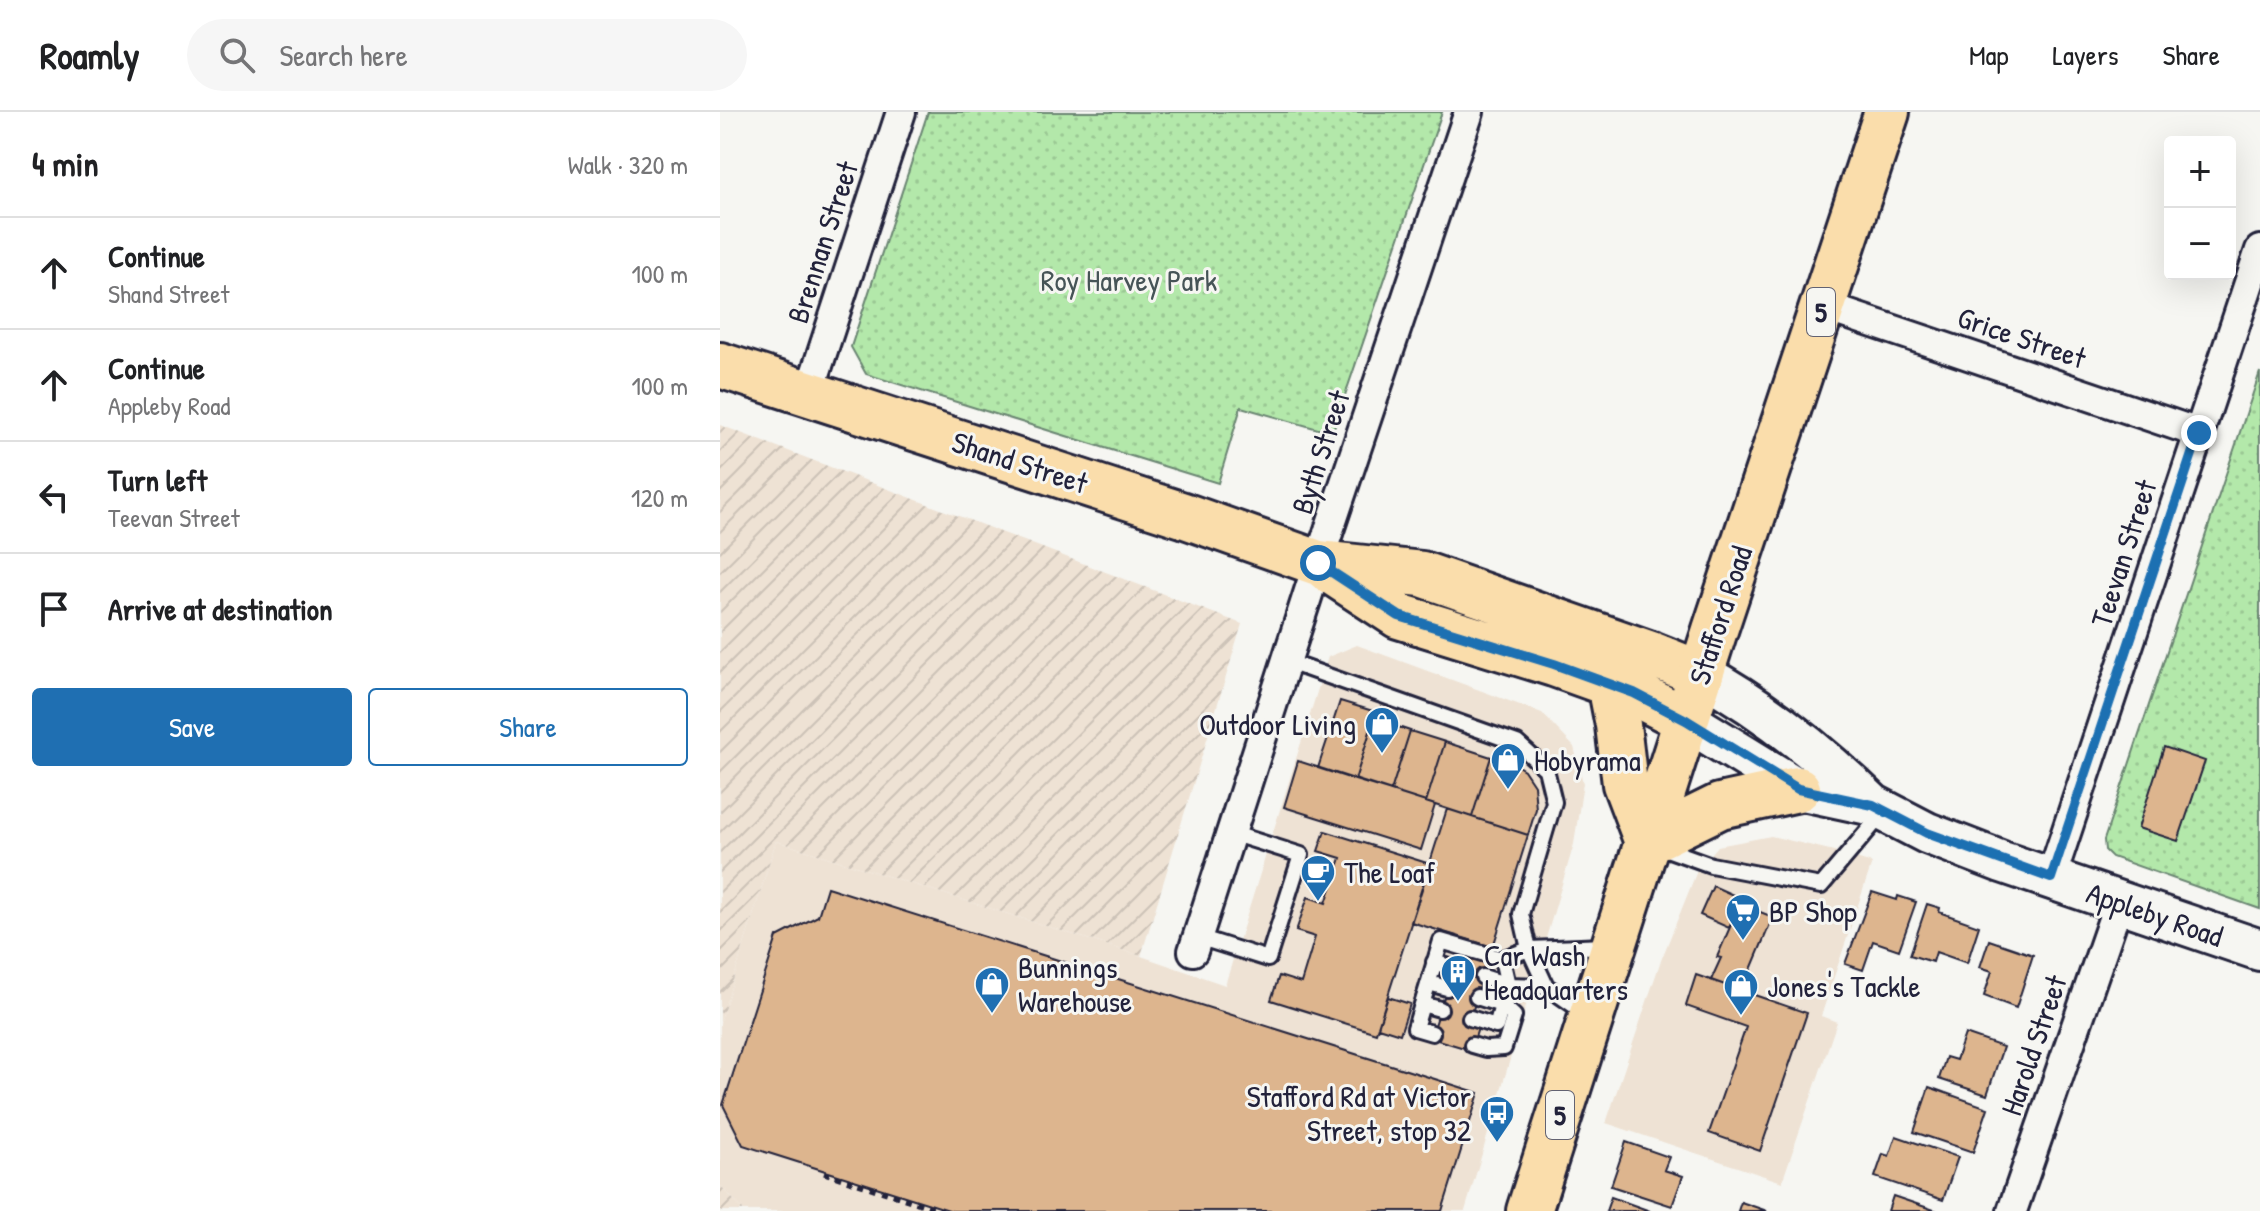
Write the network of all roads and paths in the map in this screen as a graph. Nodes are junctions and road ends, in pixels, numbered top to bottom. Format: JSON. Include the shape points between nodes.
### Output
{"nodes":[{"id":1,"x":901,"y":112,"type":"edge"},
{"id":2,"x":1469,"y":112,"type":"edge"},
{"id":3,"x":1887,"y":112,"type":"edge"},
{"id":4,"x":2260,"y":250,"type":"edge"},
{"id":5,"x":1823,"y":306,"type":"junction"},
{"id":6,"x":720,"y":365,"type":"edge"},
{"id":7,"x":809,"y":393,"type":"junction"},
{"id":8,"x":2199,"y":433,"type":"junction"},
{"id":9,"x":1318,"y":563,"type":"junction"},
{"id":10,"x":1286,"y":661,"type":"junction"},
{"id":11,"x":1701,"y":674,"type":"junction"},
{"id":12,"x":1610,"y":684,"type":"junction"},
{"id":13,"x":1686,"y":720,"type":"junction"},
{"id":14,"x":1798,"y":789,"type":"junction"},
{"id":15,"x":1879,"y":808,"type":"junction"},
{"id":16,"x":1231,"y":833,"type":"junction"},
{"id":17,"x":1647,"y":842,"type":"junction"},
{"id":18,"x":2051,"y":878,"type":"junction"},
{"id":19,"x":2119,"y":902,"type":"junction"},
{"id":20,"x":1195,"y":944,"type":"joint"},
{"id":21,"x":1615,"y":945,"type":"junction"},
{"id":22,"x":1529,"y":949,"type":"junction"},
{"id":23,"x":2260,"y":950,"type":"edge"},
{"id":24,"x":1502,"y":959,"type":"junction"},
{"id":25,"x":1434,"y":962,"type":"junction"},
{"id":26,"x":1453,"y":968,"type":"dead end"},
{"id":27,"x":1483,"y":977,"type":"dead end"},
{"id":28,"x":1429,"y":983,"type":"junction"},
{"id":29,"x":1508,"y":985,"type":"junction"},
{"id":30,"x":1546,"y":986,"type":"junction"},
{"id":31,"x":1447,"y":988,"type":"dead end"},
{"id":32,"x":1477,"y":997,"type":"dead end"},
{"id":33,"x":1422,"y":1004,"type":"junction"},
{"id":34,"x":1502,"y":1005,"type":"junction"},
{"id":35,"x":1440,"y":1009,"type":"dead end"},
{"id":36,"x":1470,"y":1018,"type":"dead end"},
{"id":37,"x":1592,"y":1018,"type":"junction"},
{"id":38,"x":1432,"y":1033,"type":"dead end"},
{"id":39,"x":1472,"y":1045,"type":"dead end"},
{"id":40,"x":824,"y":1173,"type":"dead end"},
{"id":41,"x":942,"y":1211,"type":"edge"},
{"id":42,"x":1529,"y":1211,"type":"edge"},
{"id":43,"x":2012,"y":1211,"type":"edge"}],
"edges":[{"from":1,"to":7,"type":"street","name":"Brennan Street"},
{"from":2,"to":9,"type":"street","name":"Byth Street"},
{"from":3,"to":5,"type":"main road","name":"Stafford Road","number":"5"},
{"from":4,"to":8,"type":"street","name":"Teevan Street"},
{"from":5,"to":8,"type":"street","name":"Grice Street"},
{"from":5,"to":11,"type":"main road","name":"Stafford Road","number":"5"},
{"from":6,"to":7,"type":"main road","name":"Shand Street"},
{"from":7,"to":9,"type":"main road","name":"Shand Street"},
{"from":8,"to":18,"type":"street","name":"Teevan Street"},
{"from":9,"to":10,"type":"street","name":"Byth Street"},
{"from":9,"to":11,"type":"main road","name":"Shand Street","via":[[1422,574]]},
{"from":9,"to":12,"type":"main road","name":"Shand Street","via":[[1399,616]]},
{"from":10,"to":16,"type":"street","name":"Byth Street"},
{"from":10,"to":22,"type":"lane","via":[[1517,743],[1546,769],[1554,802],[1521,914]]},
{"from":11,"to":13,"type":"main road","name":"Stafford Road","number":"5"},
{"from":11,"to":15,"type":"main road","name":"Appleby Road","via":[[1744,698],[1829,762]]},
{"from":12,"to":13,"type":"main road","name":"Shand Street"},
{"from":12,"to":17,"type":"main road","via":[[1625,784]]},
{"from":13,"to":14,"type":"main road","name":"Appleby Road"},
{"from":13,"to":17,"type":"main road","name":"Stafford Road","number":"5"},
{"from":14,"to":15,"type":"main road","name":"Appleby Road"},
{"from":14,"to":17,"type":"main road","via":[[1720,806]]},
{"from":15,"to":17,"type":"lane","via":[[1821,886],[1711,865]]},
{"from":15,"to":18,"type":"main road","name":"Appleby Road","via":[[1927,833]]},
{"from":16,"to":20,"type":"street","name":"Byth Street"},
{"from":16,"to":20,"type":"lane","via":[[1301,855],[1268,959]]},
{"from":17,"to":21,"type":"main road","name":"Stafford Road","number":"5"},
{"from":18,"to":19,"type":"main road","name":"Appleby Road"},
{"from":19,"to":23,"type":"main road","name":"Appleby Road"},
{"from":19,"to":43,"type":"street","name":"Harold Street"},
{"from":21,"to":22,"type":"lane"},
{"from":21,"to":37,"type":"main road","name":"Stafford Road","number":"5"},
{"from":22,"to":24,"type":"lane"},
{"from":22,"to":30,"type":"lane"},
{"from":24,"to":25,"type":"lane","via":[[1441,941]]},
{"from":24,"to":29,"type":"lane"},
{"from":25,"to":26,"type":"lane"},
{"from":25,"to":28,"type":"lane"},
{"from":27,"to":29,"type":"lane"},
{"from":28,"to":31,"type":"lane"},
{"from":28,"to":33,"type":"lane"},
{"from":29,"to":30,"type":"lane"},
{"from":29,"to":34,"type":"lane"},
{"from":30,"to":37,"type":"lane"},
{"from":32,"to":34,"type":"lane"},
{"from":33,"to":35,"type":"lane"},
{"from":33,"to":38,"type":"lane","via":[[1415,1028]]},
{"from":34,"to":36,"type":"lane","via":[[1496,1026]]},
{"from":34,"to":39,"type":"lane","via":[[1514,1016],[1504,1048]]},
{"from":37,"to":42,"type":"main road","name":"Stafford Road","number":"5"},
{"from":40,"to":41,"type":"path"}]}
